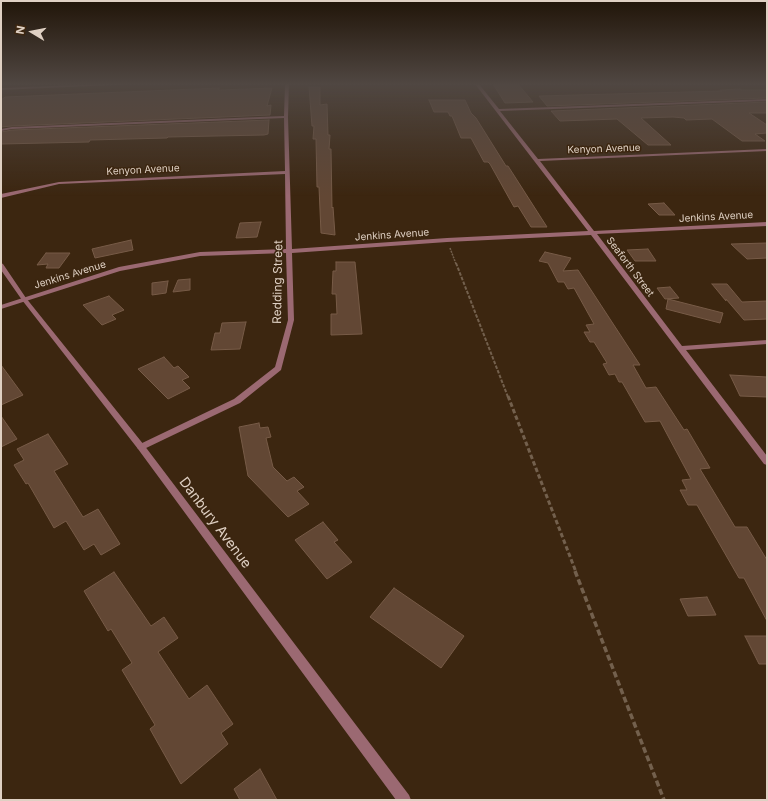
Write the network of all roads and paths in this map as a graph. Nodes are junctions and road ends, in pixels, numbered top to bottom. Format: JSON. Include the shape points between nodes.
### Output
{"nodes":[{"id":1,"x":193,"y":121,"type":"edge"},
{"id":2,"x":286,"y":121,"type":"edge"},
{"id":3,"x":505,"y":121,"type":"edge"},
{"id":4,"x":1,"y":130,"type":"edge"},
{"id":5,"x":767,"y":150,"type":"edge"},
{"id":6,"x":537,"y":160,"type":"junction"},
{"id":7,"x":288,"y":172,"type":"junction"},
{"id":8,"x":1,"y":196,"type":"edge"},
{"id":9,"x":767,"y":224,"type":"edge"},
{"id":10,"x":592,"y":233,"type":"junction"},
{"id":11,"x":447,"y":240,"type":"junction"},
{"id":12,"x":290,"y":251,"type":"junction"},
{"id":13,"x":1,"y":265,"type":"edge"},
{"id":14,"x":24,"y":299,"type":"junction"},
{"id":15,"x":1,"y":307,"type":"edge"},
{"id":16,"x":767,"y":342,"type":"edge"},
{"id":17,"x":680,"y":348,"type":"junction"},
{"id":18,"x":141,"y":447,"type":"junction"},
{"id":19,"x":767,"y":462,"type":"edge"},
{"id":20,"x":404,"y":800,"type":"edge"},
{"id":21,"x":664,"y":800,"type":"edge"}],
"edges":[{"from":1,"to":4,"type":"street"},
{"from":2,"to":7,"type":"street","name":"Redding Street"},
{"from":3,"to":6,"type":"street","name":"Seaforth Street"},
{"from":5,"to":6,"type":"street","name":"Kenyon Avenue"},
{"from":6,"to":10,"type":"street","name":"Seaforth Street"},
{"from":7,"to":8,"type":"street","name":"Kenyon Avenue","via":[[59,184]]},
{"from":7,"to":12,"type":"street","name":"Redding Street"},
{"from":9,"to":10,"type":"street","name":"Jenkins Avenue"},
{"from":10,"to":11,"type":"street","name":"Jenkins Avenue"},
{"from":10,"to":17,"type":"street","name":"Seaforth Street"},
{"from":11,"to":12,"type":"street","name":"Jenkins Avenue"},
{"from":11,"to":21,"type":"path"},
{"from":12,"to":14,"type":"street","name":"Jenkins Avenue","via":[[200,254],[119,269]]},
{"from":12,"to":18,"type":"street","name":"Redding Street","via":[[291,320],[278,368],[237,401]]},
{"from":13,"to":14,"type":"street","name":"Danbury Avenue"},
{"from":14,"to":15,"type":"street","name":"Jenkins Avenue"},
{"from":14,"to":18,"type":"street","name":"Danbury Avenue"},
{"from":16,"to":17,"type":"street"},
{"from":17,"to":19,"type":"street","name":"Seaforth Street"},
{"from":18,"to":20,"type":"street","name":"Danbury Avenue"}]}
